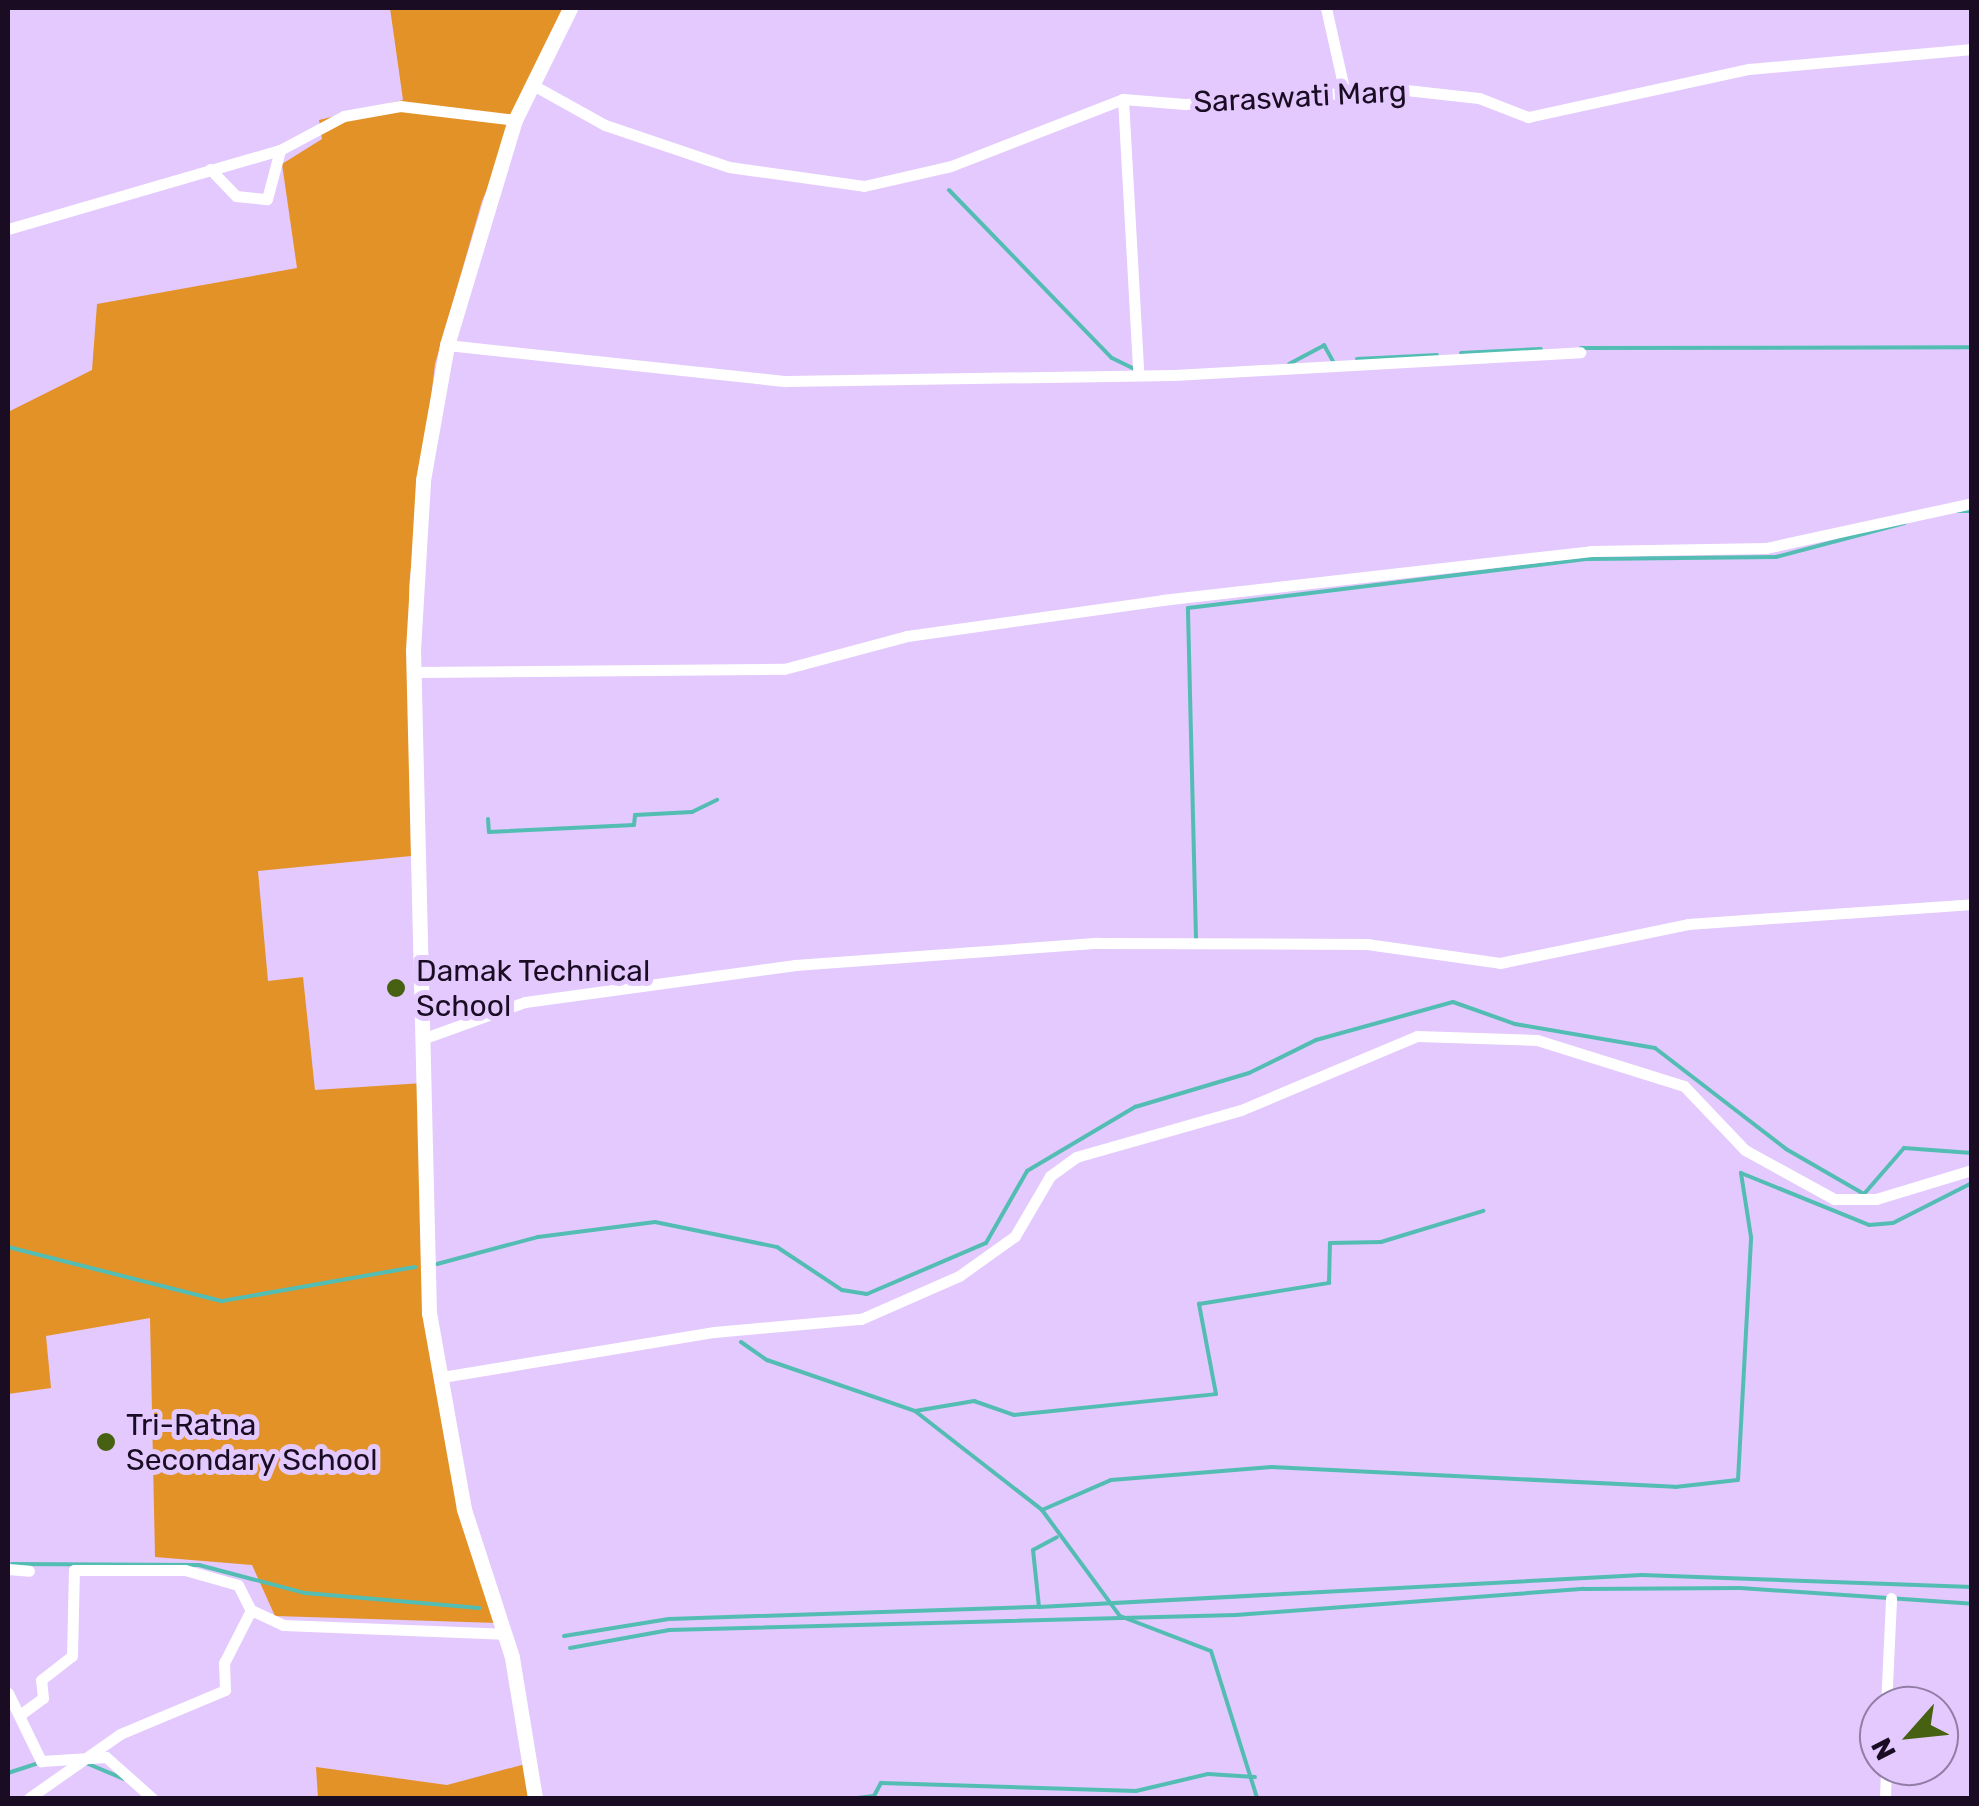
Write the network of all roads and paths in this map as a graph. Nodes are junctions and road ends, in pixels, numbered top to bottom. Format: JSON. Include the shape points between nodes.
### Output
{"nodes":[{"id":1,"x":570,"y":8,"type":"edge"},
{"id":2,"x":1326,"y":8,"type":"edge"},
{"id":3,"x":1972,"y":49,"type":"edge"},
{"id":4,"x":533,"y":85,"type":"junction"},
{"id":5,"x":1345,"y":93,"type":"junction"},
{"id":6,"x":1123,"y":98,"type":"junction"},
{"id":7,"x":515,"y":120,"type":"junction"},
{"id":8,"x":280,"y":150,"type":"junction"},
{"id":9,"x":210,"y":169,"type":"junction"},
{"id":10,"x":8,"y":229,"type":"edge"},
{"id":11,"x":446,"y":345,"type":"junction"},
{"id":12,"x":1580,"y":352,"type":"dead end"},
{"id":13,"x":1138,"y":370,"type":"junction"},
{"id":14,"x":1972,"y":503,"type":"edge"},
{"id":15,"x":413,"y":672,"type":"junction"},
{"id":16,"x":1972,"y":904,"type":"edge"},
{"id":17,"x":422,"y":1039,"type":"junction"},
{"id":18,"x":1972,"y":1170,"type":"edge"},
{"id":19,"x":442,"y":1376,"type":"junction"},
{"id":20,"x":8,"y":1569,"type":"edge"},
{"id":21,"x":28,"y":1571,"type":"dead end"},
{"id":22,"x":1891,"y":1598,"type":"dead end"},
{"id":23,"x":251,"y":1610,"type":"junction"},
{"id":24,"x":503,"y":1634,"type":"junction"},
{"id":25,"x":1887,"y":1686,"type":"edge"},
{"id":26,"x":8,"y":1693,"type":"edge"},
{"id":27,"x":20,"y":1714,"type":"junction"},
{"id":28,"x":89,"y":1754,"type":"junction"},
{"id":29,"x":29,"y":1798,"type":"edge"},
{"id":30,"x":152,"y":1798,"type":"edge"},
{"id":31,"x":535,"y":1798,"type":"edge"}],
"edges":[{"from":1,"to":4,"type":"street"},
{"from":2,"to":5,"type":"street"},
{"from":3,"to":5,"type":"street","name":"Saraswati Marg","via":[[1749,70],[1528,117],[1450,92]]},
{"from":4,"to":6,"type":"street","name":"Saraswati Marg","via":[[605,124],[728,167],[864,186],[951,166]]},
{"from":4,"to":7,"type":"street"},
{"from":5,"to":6,"type":"street","name":"Saraswati Marg","via":[[1185,104]]},
{"from":6,"to":13,"type":"street"},
{"from":7,"to":8,"type":"street","via":[[400,106],[344,116]]},
{"from":7,"to":11,"type":"street"},
{"from":8,"to":9,"type":"street"},
{"from":8,"to":9,"type":"street","via":[[267,199],[236,196]]},
{"from":9,"to":10,"type":"street"},
{"from":11,"to":13,"type":"street","via":[[786,381]]},
{"from":11,"to":15,"type":"street","via":[[421,498]]},
{"from":12,"to":13,"type":"street","via":[[1286,371]]},
{"from":14,"to":15,"type":"street","via":[[1766,548],[1591,550],[1162,600],[907,636],[784,669]]},
{"from":15,"to":17,"type":"street"},
{"from":16,"to":17,"type":"street","via":[[1688,924],[1500,963],[1367,944],[1097,943],[795,965],[525,1002]]},
{"from":17,"to":19,"type":"street","via":[[426,1278]]},
{"from":18,"to":19,"type":"street","via":[[1876,1199],[1834,1198],[1745,1150],[1684,1086],[1537,1040],[1416,1036],[1241,1110],[1076,1158],[1050,1176],[1015,1236],[959,1276],[861,1319],[714,1332]]},
{"from":19,"to":24,"type":"street","via":[[464,1509]]},
{"from":20,"to":21,"type":"street"},
{"from":22,"to":25,"type":"street"},
{"from":23,"to":24,"type":"street","via":[[283,1625]]},
{"from":23,"to":27,"type":"street","via":[[238,1585],[185,1570],[74,1570],[72,1656],[40,1680],[43,1698]]},
{"from":23,"to":28,"type":"street","via":[[224,1663],[225,1690]]},
{"from":24,"to":31,"type":"street"},
{"from":26,"to":27,"type":"street"},
{"from":27,"to":28,"type":"street","via":[[42,1761]]},
{"from":28,"to":29,"type":"street"},
{"from":28,"to":30,"type":"street","via":[[124,1766]]}]}
